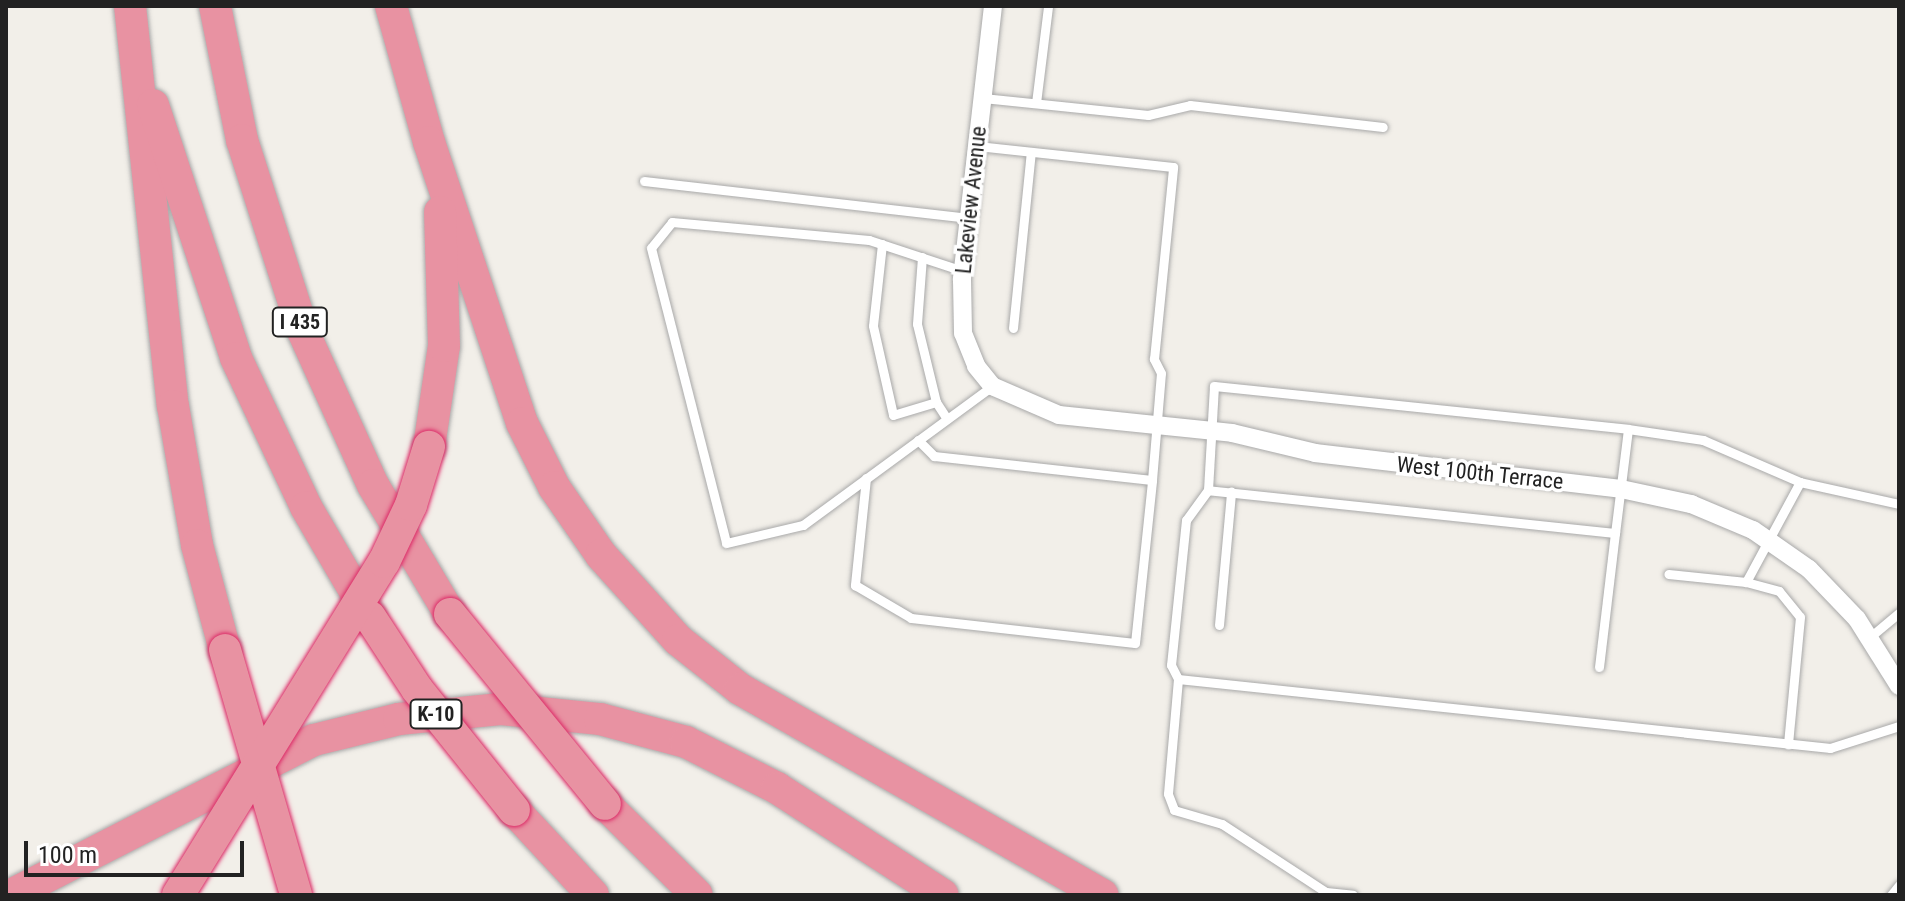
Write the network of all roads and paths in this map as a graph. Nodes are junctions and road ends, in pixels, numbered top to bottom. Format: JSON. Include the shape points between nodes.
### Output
{"nodes":[{"id":1,"x":215,"y":6,"type":"edge"},
{"id":2,"x":391,"y":6,"type":"edge"},
{"id":3,"x":993,"y":6,"type":"edge"},
{"id":4,"x":1048,"y":6,"type":"edge"},
{"id":5,"x":130,"y":22,"type":"edge"},
{"id":6,"x":983,"y":98,"type":"junction"},
{"id":7,"x":1036,"y":103,"type":"junction"},
{"id":8,"x":1383,"y":127,"type":"dead end"},
{"id":9,"x":429,"y":142,"type":"junction"},
{"id":10,"x":977,"y":146,"type":"junction"},
{"id":11,"x":1031,"y":152,"type":"junction"},
{"id":12,"x":644,"y":181,"type":"dead end"},
{"id":13,"x":969,"y":218,"type":"junction"},
{"id":14,"x":882,"y":244,"type":"junction"},
{"id":15,"x":922,"y":257,"type":"junction"},
{"id":16,"x":963,"y":271,"type":"junction"},
{"id":17,"x":1013,"y":328,"type":"dead end"},
{"id":18,"x":992,"y":386,"type":"junction"},
{"id":19,"x":936,"y":402,"type":"junction"},
{"id":20,"x":947,"y":419,"type":"junction"},
{"id":21,"x":1157,"y":424,"type":"junction"},
{"id":22,"x":1628,"y":429,"type":"junction"},
{"id":23,"x":1211,"y":430,"type":"junction"},
{"id":24,"x":918,"y":440,"type":"junction"},
{"id":25,"x":866,"y":478,"type":"junction"},
{"id":26,"x":1152,"y":480,"type":"junction"},
{"id":27,"x":1800,"y":482,"type":"junction"},
{"id":28,"x":1621,"y":489,"type":"junction"},
{"id":29,"x":1208,"y":490,"type":"junction"},
{"id":30,"x":1231,"y":492,"type":"junction"},
{"id":31,"x":1899,"y":504,"type":"edge"},
{"id":32,"x":1615,"y":533,"type":"junction"},
{"id":33,"x":1766,"y":539,"type":"junction"},
{"id":34,"x":1668,"y":574,"type":"dead end"},
{"id":35,"x":1746,"y":582,"type":"junction"},
{"id":36,"x":1899,"y":613,"type":"edge"},
{"id":37,"x":1219,"y":625,"type":"dead end"},
{"id":38,"x":1870,"y":637,"type":"junction"},
{"id":39,"x":1599,"y":667,"type":"dead end"},
{"id":40,"x":1178,"y":679,"type":"junction"},
{"id":41,"x":1899,"y":686,"type":"edge"},
{"id":42,"x":1899,"y":726,"type":"edge"},
{"id":43,"x":1788,"y":744,"type":"junction"},
{"id":44,"x":1899,"y":885,"type":"edge"},
{"id":45,"x":11,"y":895,"type":"edge"},
{"id":46,"x":178,"y":895,"type":"edge"},
{"id":47,"x":296,"y":895,"type":"edge"},
{"id":48,"x":593,"y":895,"type":"edge"},
{"id":49,"x":697,"y":895,"type":"edge"},
{"id":50,"x":943,"y":895,"type":"edge"},
{"id":51,"x":1103,"y":895,"type":"edge"},
{"id":52,"x":1353,"y":895,"type":"edge"},
{"id":53,"x":1891,"y":895,"type":"edge"}],
"edges":[{"from":1,"to":49,"type":"highway","number":"I 435","bridge":true,"via":[[246,154],[303,331],[373,485],[450,614],[605,804]]},
{"from":2,"to":9,"type":"highway"},
{"from":3,"to":6,"type":"street","name":"Lakeview Avenue"},
{"from":4,"to":7,"type":"lane"},
{"from":5,"to":47,"type":"highway","bridge":true,"via":[[173,406],[197,545]]},
{"from":5,"to":48,"type":"highway","bridge":true,"via":[[236,358],[306,507],[417,689],[514,810]]},
{"from":6,"to":7,"type":"lane"},
{"from":6,"to":10,"type":"street","name":"Lakeview Avenue"},
{"from":7,"to":8,"type":"lane","via":[[1148,115],[1190,105]]},
{"from":9,"to":46,"type":"highway","bridge":true,"via":[[445,271],[444,346],[429,447],[411,505],[384,562]]},
{"from":9,"to":51,"type":"highway","via":[[522,423],[576,521],[630,590],[678,640],[740,689]]},
{"from":10,"to":11,"type":"lane"},
{"from":10,"to":13,"type":"street","name":"Lakeview Avenue"},
{"from":11,"to":17,"type":"lane"},
{"from":11,"to":21,"type":"lane","via":[[1173,167],[1154,359],[1161,373]]},
{"from":12,"to":13,"type":"lane"},
{"from":13,"to":16,"type":"street","name":"Lakeview Avenue"},
{"from":14,"to":15,"type":"lane"},
{"from":14,"to":19,"type":"lane","via":[[873,326],[893,415]]},
{"from":14,"to":25,"type":"lane","via":[[672,222],[651,248],[726,543],[803,525]]},
{"from":15,"to":16,"type":"lane"},
{"from":15,"to":19,"type":"lane","via":[[917,324]]},
{"from":16,"to":18,"type":"street","name":"Lakeview Avenue","via":[[963,333],[976,366]]},
{"from":18,"to":20,"type":"lane"},
{"from":18,"to":21,"type":"street","name":"West 100th Terrace","via":[[1059,415]]},
{"from":19,"to":20,"type":"lane"},
{"from":20,"to":24,"type":"lane"},
{"from":21,"to":23,"type":"street","name":"West 100th Terrace"},
{"from":21,"to":26,"type":"lane"},
{"from":22,"to":23,"type":"lane","via":[[1214,386]]},
{"from":22,"to":27,"type":"lane","via":[[1703,440]]},
{"from":22,"to":28,"type":"lane"},
{"from":23,"to":28,"type":"street","name":"West 100th Terrace","via":[[1349,458]]},
{"from":23,"to":29,"type":"lane"},
{"from":24,"to":25,"type":"lane"},
{"from":24,"to":26,"type":"lane","via":[[934,456]]},
{"from":25,"to":26,"type":"lane","via":[[855,585],[911,618],[1135,643]]},
{"from":27,"to":31,"type":"lane"},
{"from":27,"to":33,"type":"lane"},
{"from":28,"to":32,"type":"lane"},
{"from":28,"to":33,"type":"street","name":"West 100th Terrace","via":[[1691,504]]},
{"from":29,"to":30,"type":"lane"},
{"from":29,"to":40,"type":"lane","via":[[1186,520],[1171,665]]},
{"from":30,"to":32,"type":"lane"},
{"from":30,"to":37,"type":"lane"},
{"from":32,"to":39,"type":"lane"},
{"from":33,"to":35,"type":"lane"},
{"from":33,"to":38,"type":"street","name":"West 100th Terrace","via":[[1831,589]]},
{"from":34,"to":35,"type":"lane"},
{"from":35,"to":43,"type":"lane","via":[[1779,591],[1800,617]]},
{"from":36,"to":38,"type":"lane"},
{"from":38,"to":41,"type":"street","name":"West 100th Terrace"},
{"from":40,"to":43,"type":"lane"},
{"from":40,"to":52,"type":"lane","via":[[1168,794],[1174,810],[1222,824],[1326,892]]},
{"from":42,"to":43,"type":"lane","via":[[1830,748]]},
{"from":44,"to":53,"type":"lane"},
{"from":45,"to":50,"type":"highway","number":"K-10","via":[[314,740],[399,719],[501,709],[600,719],[707,750],[777,788]]}]}
